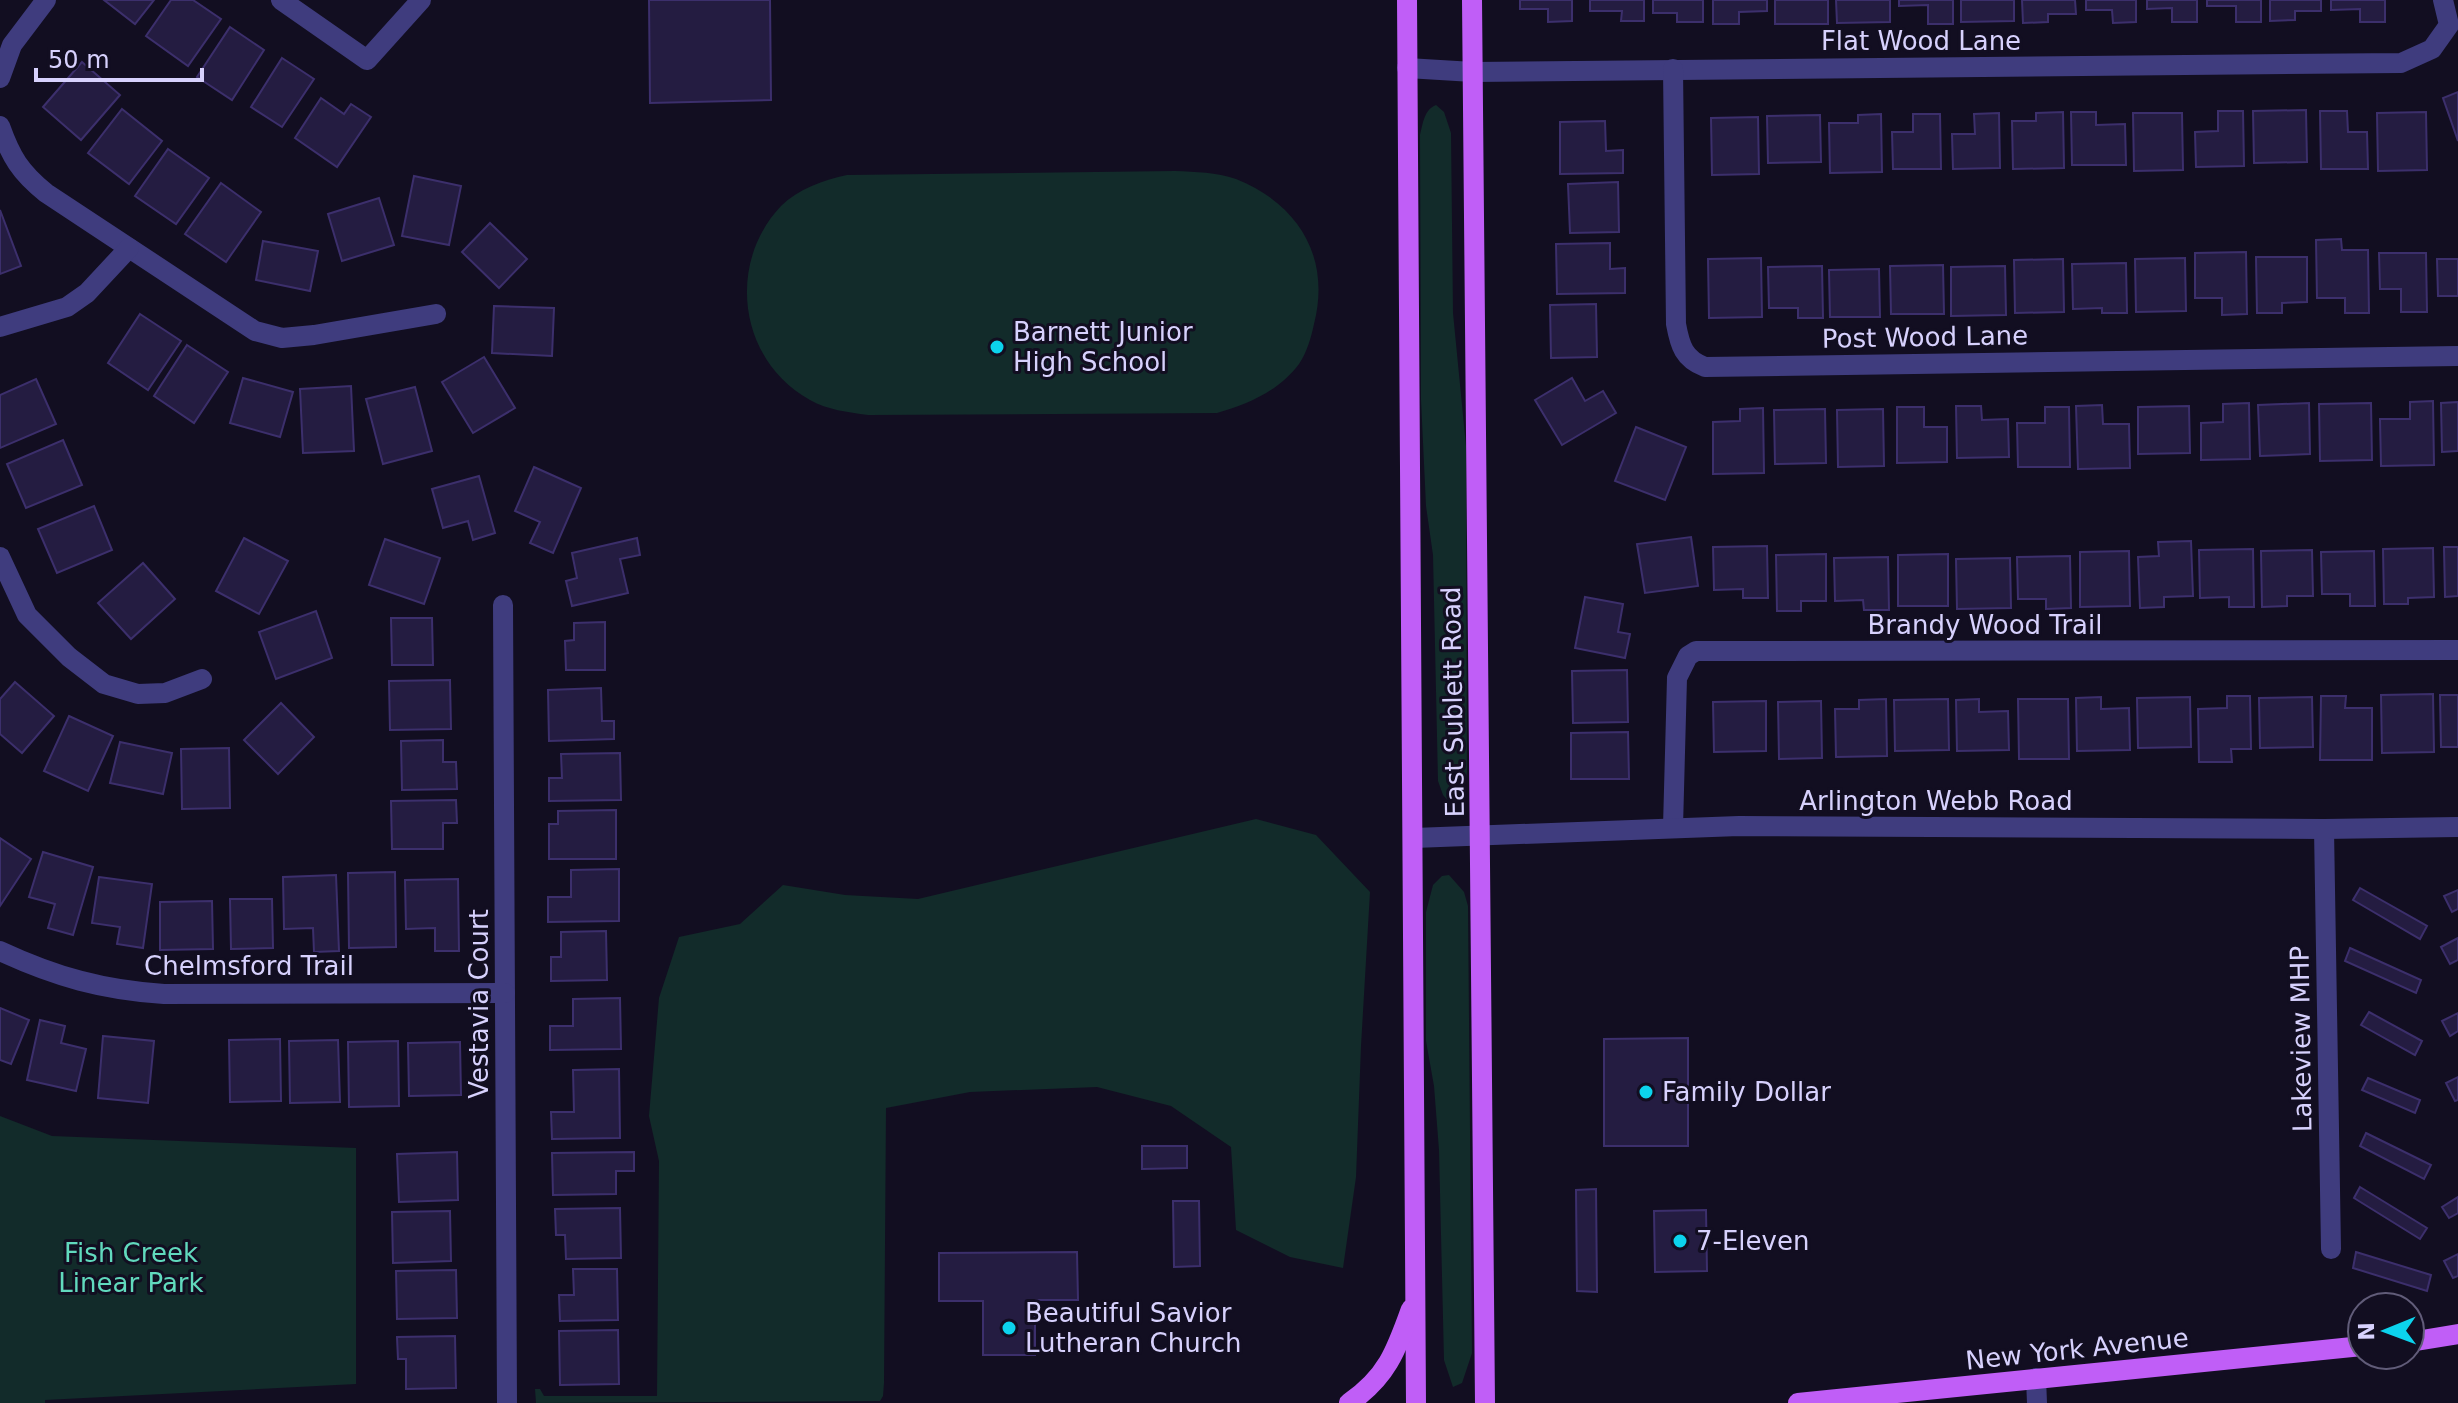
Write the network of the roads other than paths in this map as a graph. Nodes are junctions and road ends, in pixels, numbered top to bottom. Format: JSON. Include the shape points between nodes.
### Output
{"nodes":[{"id":1,"x":46,"y":0,"type":"edge"},
{"id":2,"x":281,"y":0,"type":"edge"},
{"id":3,"x":421,"y":0,"type":"edge"},
{"id":4,"x":1407,"y":0,"type":"edge"},
{"id":5,"x":1472,"y":0,"type":"edge"},
{"id":6,"x":2443,"y":0,"type":"edge"},
{"id":7,"x":1407,"y":68,"type":"junction"},
{"id":8,"x":1673,"y":69,"type":"junction"},
{"id":9,"x":1473,"y":72,"type":"junction"},
{"id":10,"x":0,"y":78,"type":"edge"},
{"id":11,"x":0,"y":126,"type":"edge"},
{"id":12,"x":129,"y":248,"type":"junction"},
{"id":13,"x":436,"y":314,"type":"dead end"},
{"id":14,"x":0,"y":327,"type":"edge"},
{"id":15,"x":2458,"y":356,"type":"edge"},
{"id":16,"x":0,"y":557,"type":"edge"},
{"id":17,"x":503,"y":605,"type":"dead end"},
{"id":18,"x":2458,"y":650,"type":"edge"},
{"id":19,"x":202,"y":679,"type":"dead end"},
{"id":20,"x":1673,"y":827,"type":"junction"},
{"id":21,"x":2458,"y":827,"type":"edge"},
{"id":22,"x":2324,"y":829,"type":"junction"},
{"id":23,"x":1480,"y":836,"type":"junction"},
{"id":24,"x":1414,"y":838,"type":"junction"},
{"id":25,"x":0,"y":951,"type":"edge"},
{"id":26,"x":505,"y":993,"type":"junction"},
{"id":27,"x":2331,"y":1249,"type":"dead end"},
{"id":28,"x":1417,"y":1290,"type":"junction"},
{"id":29,"x":2458,"y":1334,"type":"edge"},
{"id":30,"x":2426,"y":1339,"type":"edge"},
{"id":31,"x":2346,"y":1348,"type":"edge"},
{"id":32,"x":2036,"y":1378,"type":"junction"},
{"id":33,"x":507,"y":1403,"type":"edge"},
{"id":34,"x":1349,"y":1403,"type":"edge"},
{"id":35,"x":1416,"y":1403,"type":"edge"},
{"id":36,"x":1485,"y":1403,"type":"edge"},
{"id":37,"x":1798,"y":1403,"type":"edge"},
{"id":38,"x":2037,"y":1403,"type":"edge"}],
"edges":[{"from":1,"to":10,"type":"street","via":[[12,45]]},
{"from":2,"to":3,"type":"street","via":[[367,60]]},
{"from":4,"to":7,"type":"main road","name":"East Sublett Road"},
{"from":5,"to":9,"type":"main road","name":"East Sublett Road"},
{"from":6,"to":8,"type":"street","name":"Flat Wood Lane","via":[[2449,25],[2432,49],[2401,63]]},
{"from":7,"to":9,"type":"street","name":"Flat Wood Lane"},
{"from":7,"to":24,"type":"main road","name":"East Sublett Road"},
{"from":8,"to":9,"type":"street","name":"Flat Wood Lane"},
{"from":8,"to":15,"type":"street","name":"Post Wood Lane","via":[[1676,324],[1684,354],[1705,367]]},
{"from":9,"to":23,"type":"main road","name":"East Sublett Road"},
{"from":11,"to":12,"type":"street","via":[[11,157],[26,177]]},
{"from":12,"to":13,"type":"street","via":[[255,331],[282,338]]},
{"from":12,"to":14,"type":"street","via":[[67,307]]},
{"from":16,"to":19,"type":"street","via":[[27,615],[104,684],[138,694],[165,693]]},
{"from":17,"to":26,"type":"street","name":"Vestavia Court"},
{"from":18,"to":20,"type":"street","name":"Brandy Wood Trail","via":[[1696,651],[1677,678]]},
{"from":20,"to":22,"type":"street","name":"Arlington Webb Road"},
{"from":20,"to":23,"type":"street","name":"Arlington Webb Road"},
{"from":21,"to":22,"type":"street","name":"Arlington Webb Road"},
{"from":22,"to":27,"type":"street","name":"Lakeview MHP"},
{"from":23,"to":24,"type":"street","name":"Arlington Webb Road"},
{"from":23,"to":36,"type":"main road","name":"East Sublett Road"},
{"from":24,"to":28,"type":"main road","name":"East Sublett Road"},
{"from":25,"to":26,"type":"street","name":"Chelmsford Trail","via":[[66,978],[117,991]]},
{"from":26,"to":33,"type":"street","name":"Vestavia Court"},
{"from":28,"to":34,"type":"main road","via":[[1391,1361]]},
{"from":28,"to":35,"type":"main road","name":"East Sublett Road"},
{"from":29,"to":30,"type":"main road"},
{"from":31,"to":32,"type":"main road","name":"New York Avenue"},
{"from":32,"to":37,"type":"main road","name":"New York Avenue"},
{"from":32,"to":38,"type":"street"}]}
